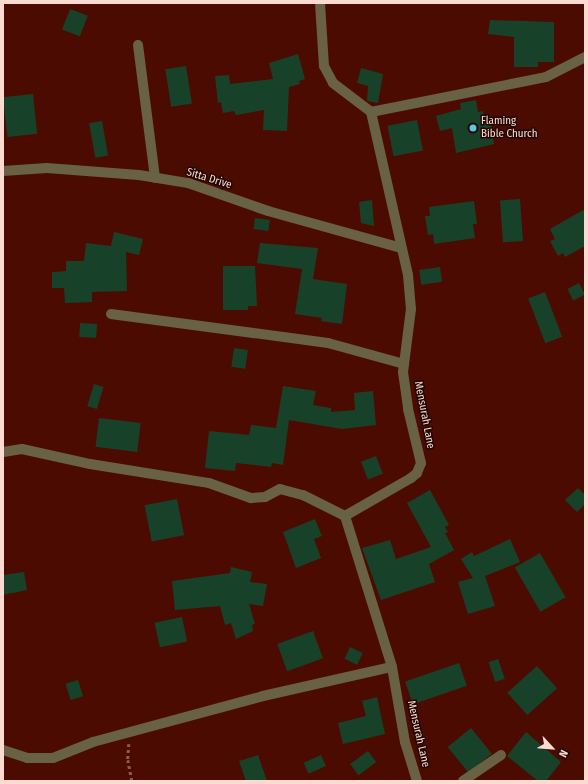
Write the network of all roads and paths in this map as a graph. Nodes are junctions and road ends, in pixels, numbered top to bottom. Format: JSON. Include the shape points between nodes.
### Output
{"nodes":[{"id":1,"x":320,"y":3,"type":"edge"},
{"id":2,"x":138,"y":45,"type":"dead end"},
{"id":3,"x":585,"y":57,"type":"edge"},
{"id":4,"x":371,"y":112,"type":"junction"},
{"id":5,"x":3,"y":172,"type":"edge"},
{"id":6,"x":155,"y":178,"type":"junction"},
{"id":7,"x":401,"y":248,"type":"junction"},
{"id":8,"x":111,"y":314,"type":"dead end"},
{"id":9,"x":404,"y":364,"type":"junction"},
{"id":10,"x":3,"y":452,"type":"edge"},
{"id":11,"x":345,"y":516,"type":"junction"},
{"id":12,"x":392,"y":667,"type":"junction"},
{"id":13,"x":130,"y":732,"type":"junction"},
{"id":14,"x":3,"y":750,"type":"edge"},
{"id":15,"x":501,"y":755,"type":"dead end"},
{"id":16,"x":132,"y":781,"type":"edge"},
{"id":17,"x":417,"y":781,"type":"edge"},
{"id":18,"x":463,"y":781,"type":"edge"}],
"edges":[{"from":1,"to":4,"type":"street","via":[[324,66],[333,83]]},
{"from":2,"to":6,"type":"street"},
{"from":3,"to":4,"type":"street","via":[[546,77]]},
{"from":4,"to":7,"type":"street","name":"Mensurah Lane"},
{"from":5,"to":6,"type":"street","name":"Sitta Drive","via":[[46,168]]},
{"from":6,"to":7,"type":"street","name":"Sitta Drive","via":[[188,183],[268,211]]},
{"from":7,"to":9,"type":"street","name":"Mensurah Lane","via":[[408,275],[411,309]]},
{"from":8,"to":9,"type":"street","via":[[328,343]]},
{"from":9,"to":11,"type":"street","name":"Mensurah Lane","via":[[408,409],[421,462],[419,468],[411,478]]},
{"from":10,"to":11,"type":"street","via":[[22,449],[90,464],[209,483],[251,498],[265,497],[280,489],[303,495]]},
{"from":11,"to":12,"type":"street","name":"Mensurah Lane"},
{"from":12,"to":13,"type":"street","via":[[263,696]]},
{"from":12,"to":17,"type":"street","name":"Mensurah Lane","via":[[406,742]]},
{"from":13,"to":14,"type":"street","via":[[93,742],[53,758],[27,758]]},
{"from":13,"to":16,"type":"path","via":[[128,760]]},
{"from":15,"to":18,"type":"street"}]}
